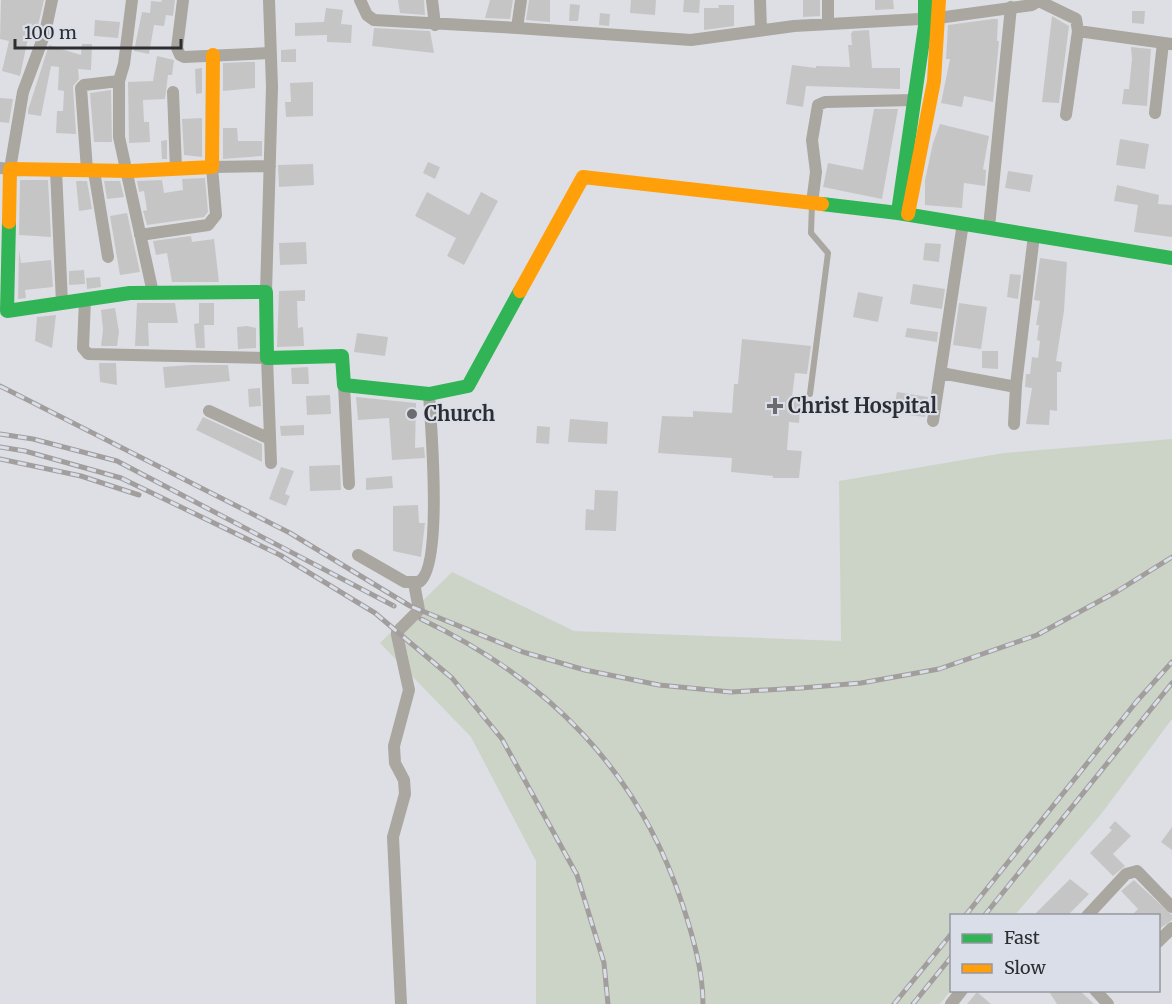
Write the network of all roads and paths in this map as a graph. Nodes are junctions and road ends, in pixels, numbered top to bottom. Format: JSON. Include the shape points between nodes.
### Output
{"nodes":[{"id":1,"x":52,"y":0,"type":"edge"},
{"id":2,"x":132,"y":0,"type":"edge"},
{"id":3,"x":183,"y":0,"type":"edge"},
{"id":4,"x":269,"y":0,"type":"edge"},
{"id":5,"x":360,"y":0,"type":"edge"},
{"id":6,"x":432,"y":0,"type":"edge"},
{"id":7,"x":521,"y":0,"type":"edge"},
{"id":8,"x":760,"y":0,"type":"edge"},
{"id":9,"x":828,"y":0,"type":"edge"},
{"id":10,"x":925,"y":0,"type":"edge"},
{"id":11,"x":939,"y":0,"type":"edge"},
{"id":12,"x":1039,"y":0,"type":"edge"},
{"id":13,"x":1011,"y":7,"type":"junction"},
{"id":14,"x":932,"y":19,"type":"junction"},
{"id":15,"x":828,"y":23,"type":"junction"},
{"id":16,"x":435,"y":25,"type":"junction"},
{"id":17,"x":517,"y":28,"type":"junction"},
{"id":18,"x":761,"y":30,"type":"junction"},
{"id":19,"x":1078,"y":31,"type":"junction"},
{"id":20,"x":1168,"y":44,"type":"edge"},
{"id":21,"x":270,"y":53,"type":"junction"},
{"id":22,"x":213,"y":55,"type":"junction"},
{"id":23,"x":119,"y":81,"type":"junction"},
{"id":24,"x":173,"y":92,"type":"dead end"},
{"id":25,"x":914,"y":100,"type":"junction"},
{"id":26,"x":1155,"y":113,"type":"dead end"},
{"id":27,"x":1066,"y":115,"type":"dead end"},
{"id":28,"x":270,"y":166,"type":"junction"},
{"id":29,"x":212,"y":167,"type":"junction"},
{"id":30,"x":5,"y":168,"type":"edge"},
{"id":31,"x":176,"y":169,"type":"junction"},
{"id":32,"x":56,"y":170,"type":"junction"},
{"id":33,"x":90,"y":170,"type":"junction"},
{"id":34,"x":127,"y":171,"type":"junction"},
{"id":35,"x":812,"y":203,"type":"junction"},
{"id":36,"x":903,"y":214,"type":"junction"},
{"id":37,"x":963,"y":223,"type":"junction"},
{"id":38,"x":989,"y":227,"type":"junction"},
{"id":39,"x":141,"y":235,"type":"junction"},
{"id":40,"x":1034,"y":235,"type":"junction"},
{"id":41,"x":108,"y":257,"type":"dead end"},
{"id":42,"x":1172,"y":258,"type":"edge"},
{"id":43,"x":266,"y":292,"type":"junction"},
{"id":44,"x":153,"y":293,"type":"junction"},
{"id":45,"x":85,"y":299,"type":"junction"},
{"id":46,"x":62,"y":303,"type":"junction"},
{"id":47,"x":267,"y":358,"type":"junction"},
{"id":48,"x":940,"y":373,"type":"junction"},
{"id":49,"x":344,"y":385,"type":"junction"},
{"id":50,"x":1016,"y":387,"type":"junction"},
{"id":51,"x":429,"y":394,"type":"junction"},
{"id":52,"x":810,"y":394,"type":"dead end"},
{"id":53,"x":209,"y":411,"type":"dead end"},
{"id":54,"x":933,"y":421,"type":"dead end"},
{"id":55,"x":1014,"y":424,"type":"dead end"},
{"id":56,"x":270,"y":440,"type":"junction"},
{"id":57,"x":271,"y":463,"type":"dead end"},
{"id":58,"x":349,"y":484,"type":"dead end"},
{"id":59,"x":358,"y":555,"type":"dead end"},
{"id":60,"x":414,"y":583,"type":"junction"},
{"id":61,"x":1172,"y":907,"type":"edge"},
{"id":62,"x":1088,"y":914,"type":"edge"},
{"id":63,"x":1172,"y":928,"type":"edge"},
{"id":64,"x":1160,"y":940,"type":"edge"},
{"id":65,"x":960,"y":992,"type":"edge"},
{"id":66,"x":401,"y":1004,"type":"edge"},
{"id":67,"x":951,"y":1004,"type":"edge"}],
"edges":[{"from":1,"to":30,"type":"street","via":[[45,33],[23,92]]},
{"from":2,"to":23,"type":"street"},
{"from":3,"to":22,"type":"street","via":[[178,52],[184,57]]},
{"from":4,"to":21,"type":"street"},
{"from":5,"to":16,"type":"street","via":[[374,20]]},
{"from":6,"to":16,"type":"street"},
{"from":7,"to":17,"type":"street"},
{"from":8,"to":18,"type":"street"},
{"from":9,"to":15,"type":"street"},
{"from":10,"to":14,"type":"street"},
{"from":11,"to":14,"type":"street"},
{"from":12,"to":13,"type":"street","via":[[1032,5]]},
{"from":12,"to":19,"type":"street","via":[[1074,15]]},
{"from":13,"to":14,"type":"street"},
{"from":13,"to":38,"type":"street"},
{"from":14,"to":15,"type":"street"},
{"from":14,"to":25,"type":"street"},
{"from":14,"to":36,"type":"street","via":[[934,81]]},
{"from":15,"to":18,"type":"street"},
{"from":16,"to":17,"type":"street"},
{"from":17,"to":18,"type":"street","via":[[691,40]]},
{"from":19,"to":20,"type":"street"},
{"from":19,"to":27,"type":"street"},
{"from":20,"to":26,"type":"street"},
{"from":21,"to":22,"type":"street"},
{"from":21,"to":28,"type":"street"},
{"from":22,"to":29,"type":"street"},
{"from":23,"to":33,"type":"street","via":[[81,88]]},
{"from":23,"to":34,"type":"street","via":[[119,137]]},
{"from":24,"to":31,"type":"street"},
{"from":25,"to":35,"type":"street","via":[[818,105],[812,140],[816,172]]},
{"from":25,"to":36,"type":"street"},
{"from":28,"to":29,"type":"street"},
{"from":28,"to":43,"type":"street"},
{"from":29,"to":31,"type":"street"},
{"from":29,"to":39,"type":"street","via":[[216,215],[208,225]]},
{"from":30,"to":32,"type":"street"},
{"from":30,"to":46,"type":"street","via":[[7,311]]},
{"from":31,"to":34,"type":"street"},
{"from":32,"to":33,"type":"street"},
{"from":32,"to":46,"type":"street"},
{"from":33,"to":34,"type":"street"},
{"from":33,"to":41,"type":"street"},
{"from":34,"to":39,"type":"street"},
{"from":35,"to":36,"type":"street"},
{"from":35,"to":51,"type":"street","via":[[583,177],[468,386]]},
{"from":35,"to":52,"type":"lane","via":[[812,233],[828,253]]},
{"from":36,"to":37,"type":"street"},
{"from":37,"to":38,"type":"street"},
{"from":37,"to":48,"type":"street"},
{"from":38,"to":40,"type":"street"},
{"from":39,"to":44,"type":"street"},
{"from":40,"to":42,"type":"street"},
{"from":40,"to":50,"type":"street"},
{"from":43,"to":44,"type":"street"},
{"from":43,"to":47,"type":"street"},
{"from":44,"to":45,"type":"street"},
{"from":45,"to":46,"type":"street"},
{"from":45,"to":47,"type":"street","via":[[83,348],[88,354]]},
{"from":47,"to":49,"type":"street","via":[[342,356]]},
{"from":47,"to":56,"type":"street"},
{"from":48,"to":50,"type":"street"},
{"from":48,"to":54,"type":"street"},
{"from":49,"to":51,"type":"street"},
{"from":49,"to":58,"type":"street"},
{"from":50,"to":55,"type":"street"},
{"from":51,"to":60,"type":"street","via":[[432,554],[427,575]]},
{"from":53,"to":56,"type":"street"},
{"from":56,"to":57,"type":"street"},
{"from":59,"to":60,"type":"street","via":[[405,582]]},
{"from":60,"to":66,"type":"street","via":[[419,610],[397,632],[409,690],[394,746],[405,794],[393,837]]},
{"from":61,"to":62,"type":"street","via":[[1137,871],[1132,871]]},
{"from":63,"to":64,"type":"street"},
{"from":65,"to":67,"type":"street"}]}
